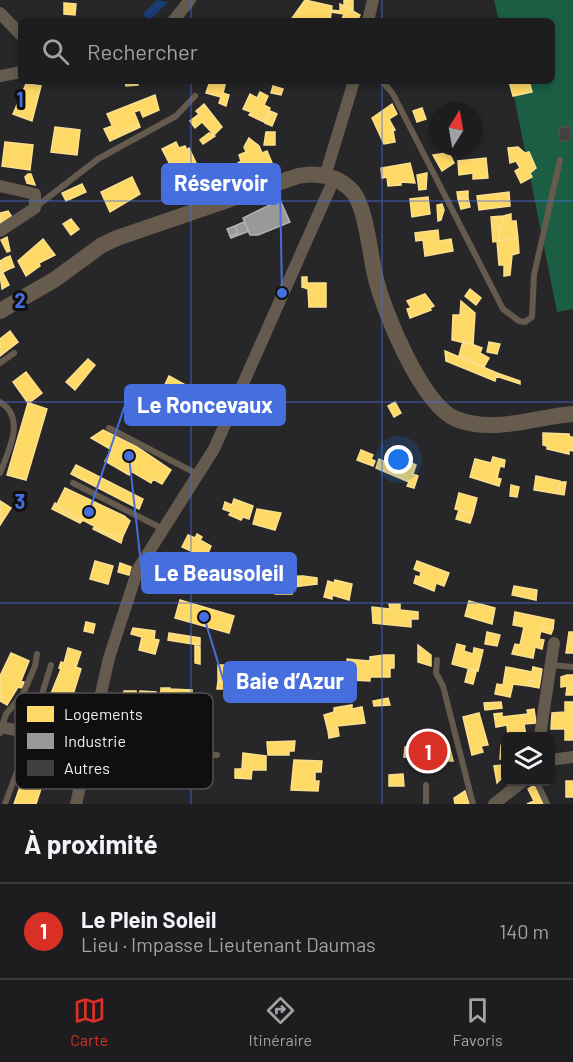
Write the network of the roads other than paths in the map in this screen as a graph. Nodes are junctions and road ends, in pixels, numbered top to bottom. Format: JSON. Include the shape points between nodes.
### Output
{"nodes":[{"id":1,"x":190,"y":0,"type":"edge"},
{"id":2,"x":373,"y":0,"type":"edge"},
{"id":3,"x":0,"y":13,"type":"edge"},
{"id":4,"x":175,"y":18,"type":"edge"},
{"id":5,"x":369,"y":18,"type":"edge"},
{"id":6,"x":18,"y":32,"type":"edge"},
{"id":7,"x":18,"y":73,"type":"edge"},
{"id":8,"x":0,"y":76,"type":"edge"},
{"id":9,"x":353,"y":84,"type":"edge"},
{"id":10,"x":385,"y":84,"type":"edge"},
{"id":11,"x":195,"y":96,"type":"dead end"},
{"id":12,"x":560,"y":160,"type":"dead end"},
{"id":13,"x":329,"y":177,"type":"junction"},
{"id":14,"x":0,"y":186,"type":"edge"},
{"id":15,"x":34,"y":208,"type":"junction"},
{"id":16,"x":0,"y":231,"type":"edge"},
{"id":17,"x":0,"y":311,"type":"edge"},
{"id":18,"x":14,"y":353,"type":"dead end"},
{"id":19,"x":0,"y":363,"type":"edge"},
{"id":20,"x":0,"y":402,"type":"edge"},
{"id":21,"x":573,"y":414,"type":"edge"},
{"id":22,"x":109,"y":428,"type":"dead end"},
{"id":23,"x":0,"y":473,"type":"edge"},
{"id":24,"x":200,"y":475,"type":"junction"},
{"id":25,"x":73,"y":483,"type":"dead end"},
{"id":26,"x":164,"y":529,"type":"junction"},
{"id":27,"x":554,"y":643,"type":"dead end"},
{"id":28,"x":36,"y":654,"type":"dead end"},
{"id":29,"x":437,"y":660,"type":"dead end"},
{"id":30,"x":51,"y":665,"type":"dead end"},
{"id":31,"x":550,"y":665,"type":"junction"},
{"id":32,"x":573,"y":667,"type":"edge"},
{"id":33,"x":22,"y":693,"type":"edge"},
{"id":34,"x":42,"y":693,"type":"edge"},
{"id":35,"x":101,"y":693,"type":"edge"},
{"id":36,"x":15,"y":703,"type":"edge"},
{"id":37,"x":1,"y":729,"type":"edge"},
{"id":38,"x":541,"y":732,"type":"edge"},
{"id":39,"x":213,"y":755,"type":"edge"},
{"id":40,"x":217,"y":755,"type":"dead end"},
{"id":41,"x":573,"y":757,"type":"edge"},
{"id":42,"x":555,"y":759,"type":"edge"},
{"id":43,"x":15,"y":777,"type":"edge"},
{"id":44,"x":426,"y":785,"type":"dead end"},
{"id":45,"x":517,"y":786,"type":"edge"},
{"id":46,"x":539,"y":786,"type":"edge"},
{"id":47,"x":79,"y":789,"type":"edge"},
{"id":48,"x":5,"y":804,"type":"edge"},
{"id":49,"x":76,"y":804,"type":"edge"},
{"id":50,"x":426,"y":804,"type":"edge"},
{"id":51,"x":472,"y":804,"type":"edge"},
{"id":52,"x":494,"y":804,"type":"edge"},
{"id":53,"x":547,"y":804,"type":"edge"}],
"edges":[{"from":1,"to":4,"type":"street"},
{"from":2,"to":5,"type":"street"},
{"from":3,"to":6,"type":"street"},
{"from":7,"to":8,"type":"street"},
{"from":9,"to":13,"type":"street"},
{"from":10,"to":12,"type":"lane","via":[[503,309],[519,321],[532,317],[534,275]]},
{"from":11,"to":15,"type":"lane","via":[[176,116],[98,159]]},
{"from":13,"to":17,"type":"main road","via":[[298,176],[117,238]]},
{"from":13,"to":21,"type":"main road","via":[[347,187],[356,198],[381,296],[423,386],[437,405],[454,418],[485,426]]},
{"from":13,"to":24,"type":"street"},
{"from":14,"to":15,"type":"street","via":[[35,194]]},
{"from":15,"to":16,"type":"street"},
{"from":18,"to":19,"type":"lane"},
{"from":20,"to":23,"type":"lane","via":[[11,410],[15,422]]},
{"from":22,"to":24,"type":"lane"},
{"from":24,"to":26,"type":"street"},
{"from":25,"to":26,"type":"lane"},
{"from":26,"to":35,"type":"street","via":[[142,560],[134,580]]},
{"from":27,"to":31,"type":"street"},
{"from":28,"to":33,"type":"lane"},
{"from":29,"to":51,"type":"lane","via":[[436,673],[443,686]]},
{"from":30,"to":34,"type":"lane"},
{"from":31,"to":32,"type":"lane"},
{"from":31,"to":38,"type":"street"},
{"from":36,"to":37,"type":"lane"},
{"from":39,"to":40,"type":"lane"},
{"from":41,"to":42,"type":"street"},
{"from":43,"to":48,"type":"lane"},
{"from":44,"to":50,"type":"lane"},
{"from":45,"to":52,"type":"street"},
{"from":46,"to":53,"type":"lane"},
{"from":47,"to":49,"type":"street"}]}
